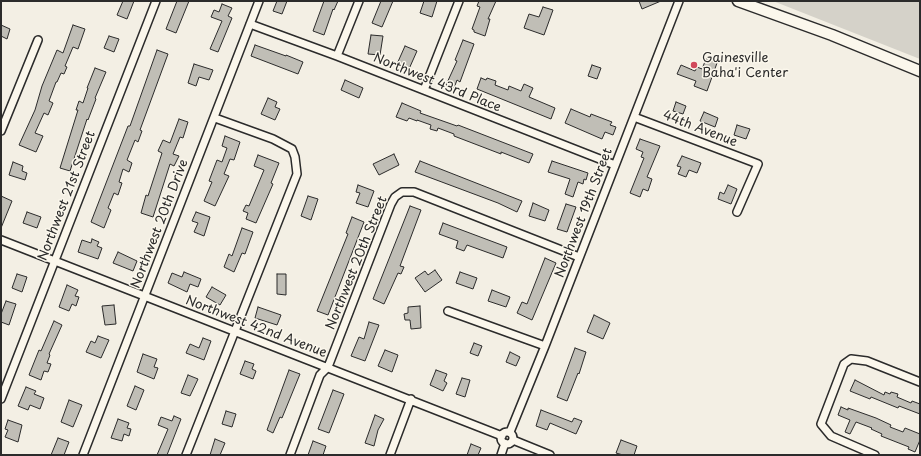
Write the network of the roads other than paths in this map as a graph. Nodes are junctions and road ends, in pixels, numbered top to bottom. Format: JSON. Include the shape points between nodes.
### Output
{"nodes":[{"id":1,"x":156,"y":1,"type":"edge"},
{"id":2,"x":259,"y":1,"type":"edge"},
{"id":3,"x":359,"y":1,"type":"edge"},
{"id":4,"x":459,"y":1,"type":"edge"},
{"id":5,"x":679,"y":1,"type":"edge"},
{"id":6,"x":738,"y":1,"type":"edge"},
{"id":7,"x":250,"y":24,"type":"junction"},
{"id":8,"x":38,"y":40,"type":"dead end"},
{"id":9,"x":337,"y":56,"type":"junction"},
{"id":10,"x":920,"y":71,"type":"edge"},
{"id":11,"x":424,"y":90,"type":"junction"},
{"id":12,"x":634,"y":117,"type":"junction"},
{"id":13,"x":214,"y":118,"type":"junction"},
{"id":14,"x":1,"y":131,"type":"edge"},
{"id":15,"x":615,"y":165,"type":"junction"},
{"id":16,"x":737,"y":212,"type":"dead end"},
{"id":17,"x":1,"y":240,"type":"edge"},
{"id":18,"x":580,"y":257,"type":"junction"},
{"id":19,"x":54,"y":261,"type":"junction"},
{"id":20,"x":145,"y":297,"type":"junction"},
{"id":21,"x":448,"y":310,"type":"dead end"},
{"id":22,"x":235,"y":332,"type":"junction"},
{"id":23,"x":545,"y":346,"type":"junction"},
{"id":24,"x":328,"y":367,"type":"junction"},
{"id":25,"x":920,"y":382,"type":"edge"},
{"id":26,"x":1,"y":399,"type":"edge"},
{"id":27,"x":411,"y":399,"type":"junction"},
{"id":28,"x":510,"y":432,"type":"junction"},
{"id":29,"x":502,"y":436,"type":"junction"},
{"id":30,"x":513,"y":440,"type":"junction"},
{"id":31,"x":505,"y":443,"type":"junction"},
{"id":32,"x":84,"y":455,"type":"edge"},
{"id":33,"x":186,"y":455,"type":"edge"},
{"id":34,"x":290,"y":455,"type":"edge"},
{"id":35,"x":390,"y":455,"type":"edge"},
{"id":36,"x":501,"y":455,"type":"edge"},
{"id":37,"x":550,"y":455,"type":"edge"},
{"id":38,"x":875,"y":455,"type":"edge"}],
"edges":[{"from":1,"to":19,"type":"street","name":"Northwest 21st Street"},
{"from":2,"to":7,"type":"street","name":"Northwest 20th Drive"},
{"from":3,"to":9,"type":"street"},
{"from":4,"to":11,"type":"street"},
{"from":5,"to":12,"type":"street","name":"Northwest 19th Street"},
{"from":6,"to":10,"type":"street","via":[[832,35]]},
{"from":7,"to":9,"type":"street","name":"Northwest 43rd Place"},
{"from":7,"to":13,"type":"street","name":"Northwest 20th Drive"},
{"from":8,"to":14,"type":"street"},
{"from":9,"to":11,"type":"street","name":"Northwest 43rd Place"},
{"from":11,"to":15,"type":"street","name":"Northwest 43rd Place"},
{"from":12,"to":15,"type":"street","name":"Northwest 19th Street"},
{"from":12,"to":16,"type":"street","name":"44th Avenue","via":[[758,164]]},
{"from":13,"to":20,"type":"street","name":"Northwest 20th Drive"},
{"from":13,"to":22,"type":"street","via":[[273,139],[292,149],[297,174]]},
{"from":15,"to":18,"type":"street","name":"Northwest 19th Street"},
{"from":17,"to":19,"type":"street","name":"Northwest 42nd Avenue"},
{"from":18,"to":23,"type":"street","name":"Northwest 19th Street"},
{"from":18,"to":24,"type":"street","name":"Northwest 20th Street","via":[[414,192],[402,192],[391,204]]},
{"from":19,"to":20,"type":"street","name":"Northwest 42nd Avenue"},
{"from":19,"to":26,"type":"street","name":"Northwest 21st Street"},
{"from":20,"to":22,"type":"street","name":"Northwest 42nd Avenue"},
{"from":20,"to":32,"type":"street","name":"Northwest 20th Drive"},
{"from":21,"to":23,"type":"street"},
{"from":22,"to":24,"type":"street","name":"Northwest 42nd Avenue"},
{"from":22,"to":33,"type":"street"},
{"from":23,"to":28,"type":"street","name":"Northwest 19th Street"},
{"from":24,"to":27,"type":"street","name":"Northwest 42nd Avenue"},
{"from":24,"to":34,"type":"street","name":"Northwest 20th Street","via":[[320,375]]},
{"from":25,"to":38,"type":"street","via":[[867,361],[851,359],[844,364],[821,424],[831,436]]},
{"from":27,"to":29,"type":"street","name":"Northwest 42nd Avenue"},
{"from":27,"to":35,"type":"street"},
{"from":28,"to":29,"type":"street","via":[[505,432]]},
{"from":28,"to":30,"type":"street"},
{"from":29,"to":31,"type":"street"},
{"from":30,"to":31,"type":"street"},
{"from":30,"to":37,"type":"street"},
{"from":31,"to":36,"type":"street"}]}
